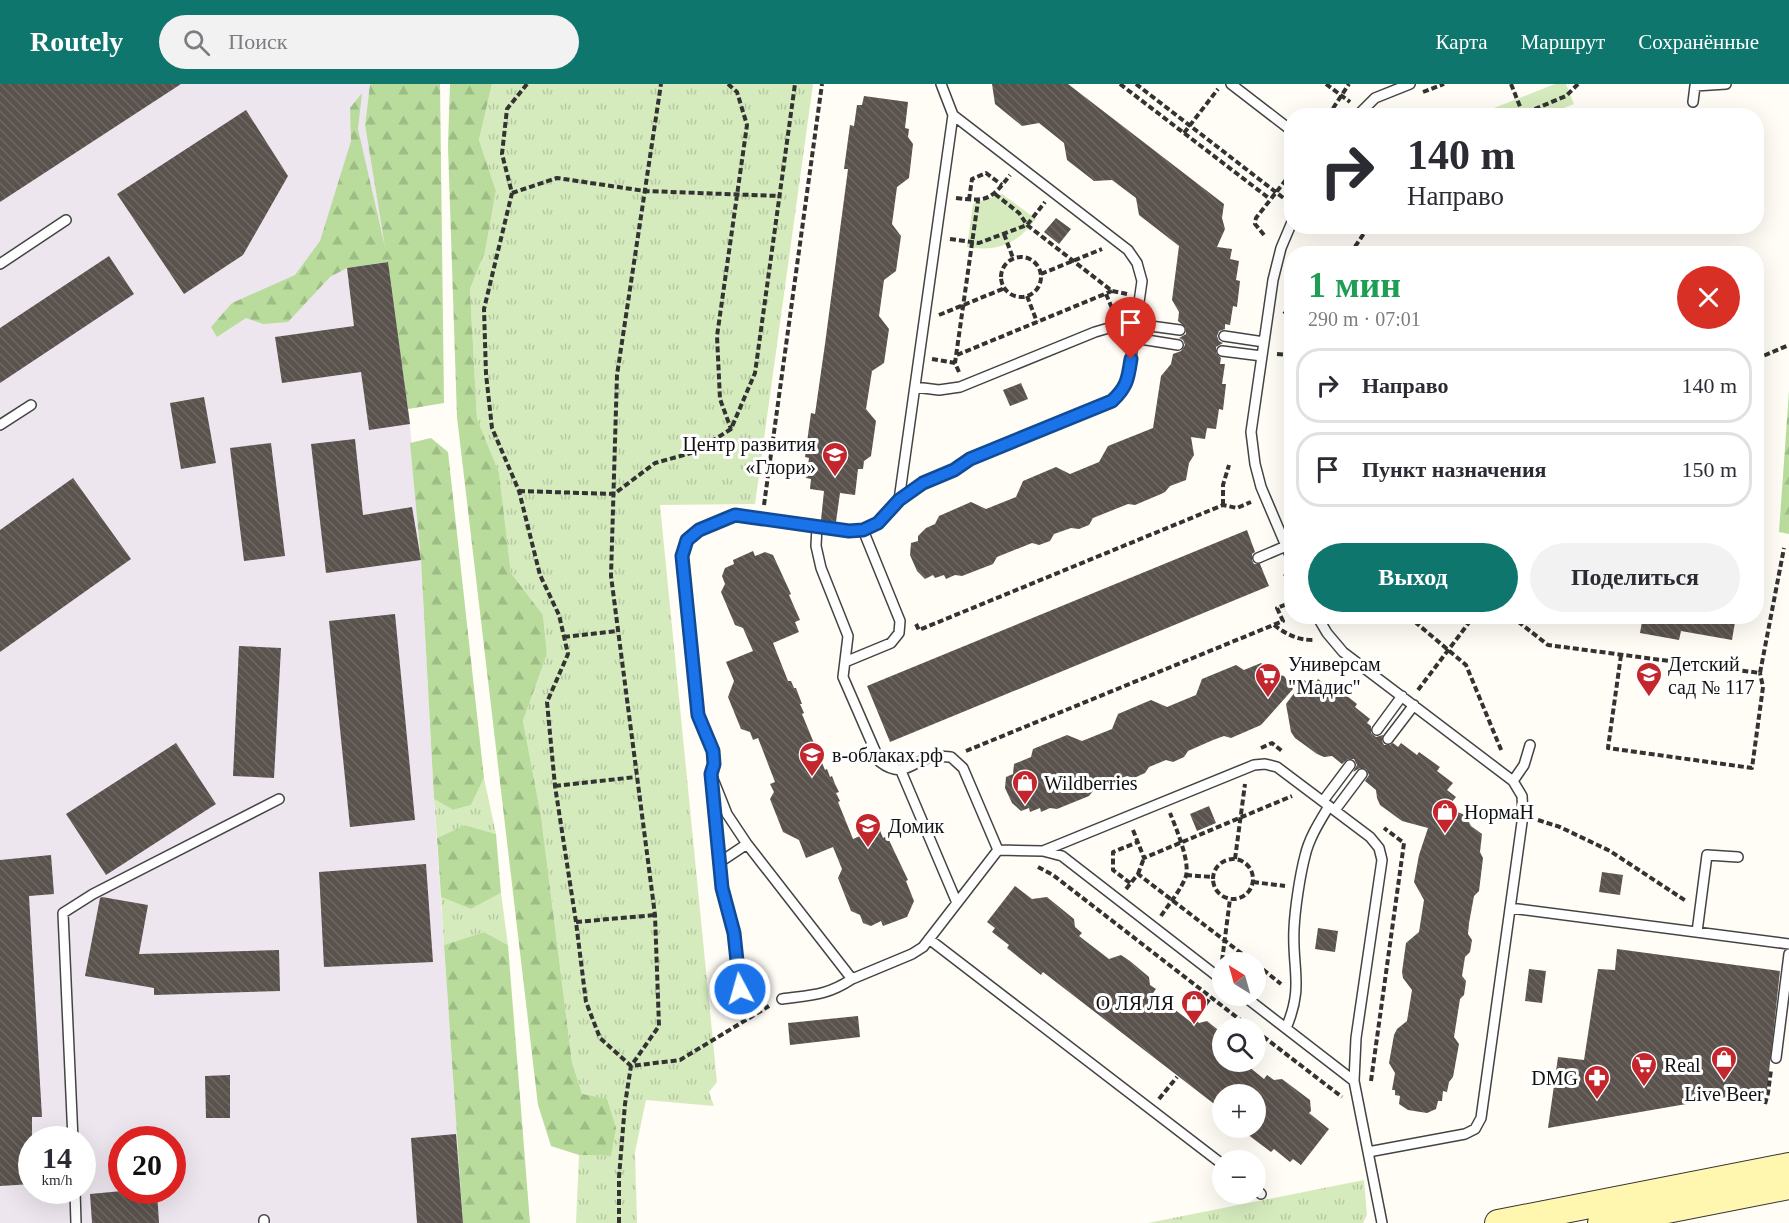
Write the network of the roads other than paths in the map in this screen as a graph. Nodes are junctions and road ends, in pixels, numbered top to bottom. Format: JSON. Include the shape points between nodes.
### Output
{"nodes":[{"id":1,"x":941,"y":84,"type":"edge"},
{"id":2,"x":1231,"y":84,"type":"edge"},
{"id":3,"x":1410,"y":84,"type":"edge"},
{"id":4,"x":1726,"y":84,"type":"edge"},
{"id":5,"x":1693,"y":102,"type":"dead end"},
{"id":6,"x":1365,"y":108,"type":"edge"},
{"id":7,"x":953,"y":116,"type":"junction"},
{"id":8,"x":1284,"y":125,"type":"edge"},
{"id":9,"x":66,"y":220,"type":"dead end"},
{"id":10,"x":1287,"y":234,"type":"edge"},
{"id":11,"x":0,"y":264,"type":"edge"},
{"id":12,"x":1136,"y":324,"type":"junction"},
{"id":13,"x":1180,"y":330,"type":"dead end"},
{"id":14,"x":1224,"y":336,"type":"dead end"},
{"id":15,"x":1134,"y":338,"type":"junction"},
{"id":16,"x":1264,"y":342,"type":"junction"},
{"id":17,"x":1178,"y":345,"type":"dead end"},
{"id":18,"x":1222,"y":351,"type":"dead end"},
{"id":19,"x":1262,"y":356,"type":"junction"},
{"id":20,"x":915,"y":387,"type":"junction"},
{"id":21,"x":31,"y":405,"type":"dead end"},
{"id":22,"x":0,"y":425,"type":"edge"},
{"id":23,"x":899,"y":500,"type":"junction"},
{"id":24,"x":817,"y":526,"type":"junction"},
{"id":25,"x":863,"y":530,"type":"junction"},
{"id":26,"x":1284,"y":541,"type":"edge"},
{"id":27,"x":1284,"y":547,"type":"edge"},
{"id":28,"x":1258,"y":558,"type":"dead end"},
{"id":29,"x":1322,"y":624,"type":"edge"},
{"id":30,"x":845,"y":662,"type":"junction"},
{"id":31,"x":1402,"y":696,"type":"junction"},
{"id":32,"x":1414,"y":705,"type":"junction"},
{"id":33,"x":1377,"y":730,"type":"dead end"},
{"id":34,"x":1388,"y":739,"type":"dead end"},
{"id":35,"x":1530,"y":745,"type":"dead end"},
{"id":36,"x":1350,"y":765,"type":"dead end"},
{"id":37,"x":901,"y":771,"type":"junction"},
{"id":38,"x":711,"y":774,"type":"junction"},
{"id":39,"x":1362,"y":774,"type":"dead end"},
{"id":40,"x":1513,"y":781,"type":"junction"},
{"id":41,"x":279,"y":799,"type":"dead end"},
{"id":42,"x":1329,"y":806,"type":"junction"},
{"id":43,"x":747,"y":844,"type":"junction"},
{"id":44,"x":998,"y":850,"type":"junction"},
{"id":45,"x":1043,"y":851,"type":"junction"},
{"id":46,"x":1738,"y":857,"type":"dead end"},
{"id":47,"x":720,"y":862,"type":"junction"},
{"id":48,"x":957,"y":903,"type":"junction"},
{"id":49,"x":1510,"y":908,"type":"junction"},
{"id":50,"x":1697,"y":932,"type":"junction"},
{"id":51,"x":929,"y":939,"type":"junction"},
{"id":52,"x":1789,"y":944,"type":"edge"},
{"id":53,"x":1789,"y":954,"type":"edge"},
{"id":54,"x":1212,"y":972,"type":"edge"},
{"id":55,"x":852,"y":979,"type":"junction"},
{"id":56,"x":740,"y":989,"type":"dead end"},
{"id":57,"x":782,"y":999,"type":"road end"},
{"id":58,"x":1257,"y":1006,"type":"edge"},
{"id":59,"x":1286,"y":1028,"type":"junction"},
{"id":60,"x":1776,"y":1058,"type":"road end"},
{"id":61,"x":1354,"y":1081,"type":"junction"},
{"id":62,"x":72,"y":1126,"type":"edge"},
{"id":63,"x":1368,"y":1152,"type":"junction"},
{"id":64,"x":1212,"y":1156,"type":"edge"},
{"id":65,"x":1789,"y":1166,"type":"edge"},
{"id":66,"x":1789,"y":1186,"type":"edge"},
{"id":67,"x":75,"y":1204,"type":"edge"},
{"id":68,"x":76,"y":1223,"type":"edge"},
{"id":69,"x":1382,"y":1223,"type":"edge"},
{"id":70,"x":1498,"y":1223,"type":"edge"},
{"id":71,"x":1601,"y":1223,"type":"edge"}],
"edges":[{"from":1,"to":7,"type":"lane"},
{"from":2,"to":8,"type":"lane"},
{"from":3,"to":6,"type":"lane","via":[[1375,98]]},
{"from":4,"to":5,"type":"lane","via":[[1695,86]]},
{"from":7,"to":12,"type":"lane","via":[[1128,250],[1142,281]]},
{"from":7,"to":20,"type":"lane"},
{"from":9,"to":11,"type":"lane"},
{"from":10,"to":16,"type":"lane","via":[[1273,280]]},
{"from":12,"to":13,"type":"lane"},
{"from":12,"to":15,"type":"lane"},
{"from":12,"to":20,"type":"lane","via":[[1095,332],[965,385],[939,390]]},
{"from":14,"to":16,"type":"lane"},
{"from":15,"to":17,"type":"lane"},
{"from":15,"to":23,"type":"lane","via":[[1128,379],[1112,401],[970,459]]},
{"from":16,"to":19,"type":"lane"},
{"from":18,"to":19,"type":"lane"},
{"from":19,"to":26,"type":"lane","via":[[1251,432],[1261,487]]},
{"from":20,"to":23,"type":"lane"},
{"from":21,"to":22,"type":"lane"},
{"from":23,"to":25,"type":"lane","via":[[878,523]]},
{"from":24,"to":25,"type":"lane"},
{"from":24,"to":30,"type":"lane","via":[[821,568],[848,636]]},
{"from":24,"to":38,"type":"lane","via":[[735,515],[699,530],[687,540],[682,556],[698,715],[713,751]]},
{"from":25,"to":30,"type":"lane","via":[[900,621],[900,633],[891,643]]},
{"from":27,"to":28,"type":"lane"},
{"from":29,"to":31,"type":"lane","via":[[1343,652]]},
{"from":30,"to":37,"type":"lane","via":[[843,677],[880,762],[890,770]]},
{"from":31,"to":32,"type":"lane"},
{"from":31,"to":33,"type":"lane"},
{"from":32,"to":34,"type":"lane"},
{"from":32,"to":40,"type":"lane"},
{"from":35,"to":40,"type":"lane","via":[[1524,765]]},
{"from":36,"to":42,"type":"lane"},
{"from":37,"to":44,"type":"lane","via":[[935,756],[951,757],[963,768]]},
{"from":37,"to":48,"type":"lane"},
{"from":38,"to":43,"type":"lane","via":[[727,814]]},
{"from":38,"to":47,"type":"lane"},
{"from":39,"to":42,"type":"lane"},
{"from":40,"to":49,"type":"lane","via":[[1522,796],[1523,815]]},
{"from":41,"to":62,"type":"lane","via":[[63,913]]},
{"from":42,"to":45,"type":"lane","via":[[1277,767],[1265,764]]},
{"from":42,"to":59,"type":"lane","via":[[1305,855],[1294,929],[1296,995]]},
{"from":42,"to":61,"type":"lane","via":[[1370,837],[1382,860],[1356,1038]]},
{"from":43,"to":47,"type":"lane"},
{"from":43,"to":55,"type":"lane"},
{"from":44,"to":45,"type":"lane"},
{"from":44,"to":48,"type":"lane"},
{"from":45,"to":54,"type":"lane","via":[[1062,856]]},
{"from":46,"to":50,"type":"lane","via":[[1707,855]]},
{"from":47,"to":56,"type":"lane"},
{"from":48,"to":51,"type":"lane"},
{"from":49,"to":50,"type":"lane"},
{"from":49,"to":63,"type":"lane","via":[[1481,1118],[1475,1129]]},
{"from":50,"to":52,"type":"lane"},
{"from":51,"to":55,"type":"lane","via":[[912,954]]},
{"from":51,"to":64,"type":"lane"},
{"from":53,"to":60,"type":"lane"},
{"from":55,"to":57,"type":"lane","via":[[824,994]]},
{"from":58,"to":59,"type":"lane"},
{"from":59,"to":61,"type":"lane"},
{"from":61,"to":63,"type":"lane"},
{"from":63,"to":69,"type":"lane"},
{"from":65,"to":70,"type":"street"},
{"from":66,"to":71,"type":"street"},
{"from":67,"to":68,"type":"lane"}]}
